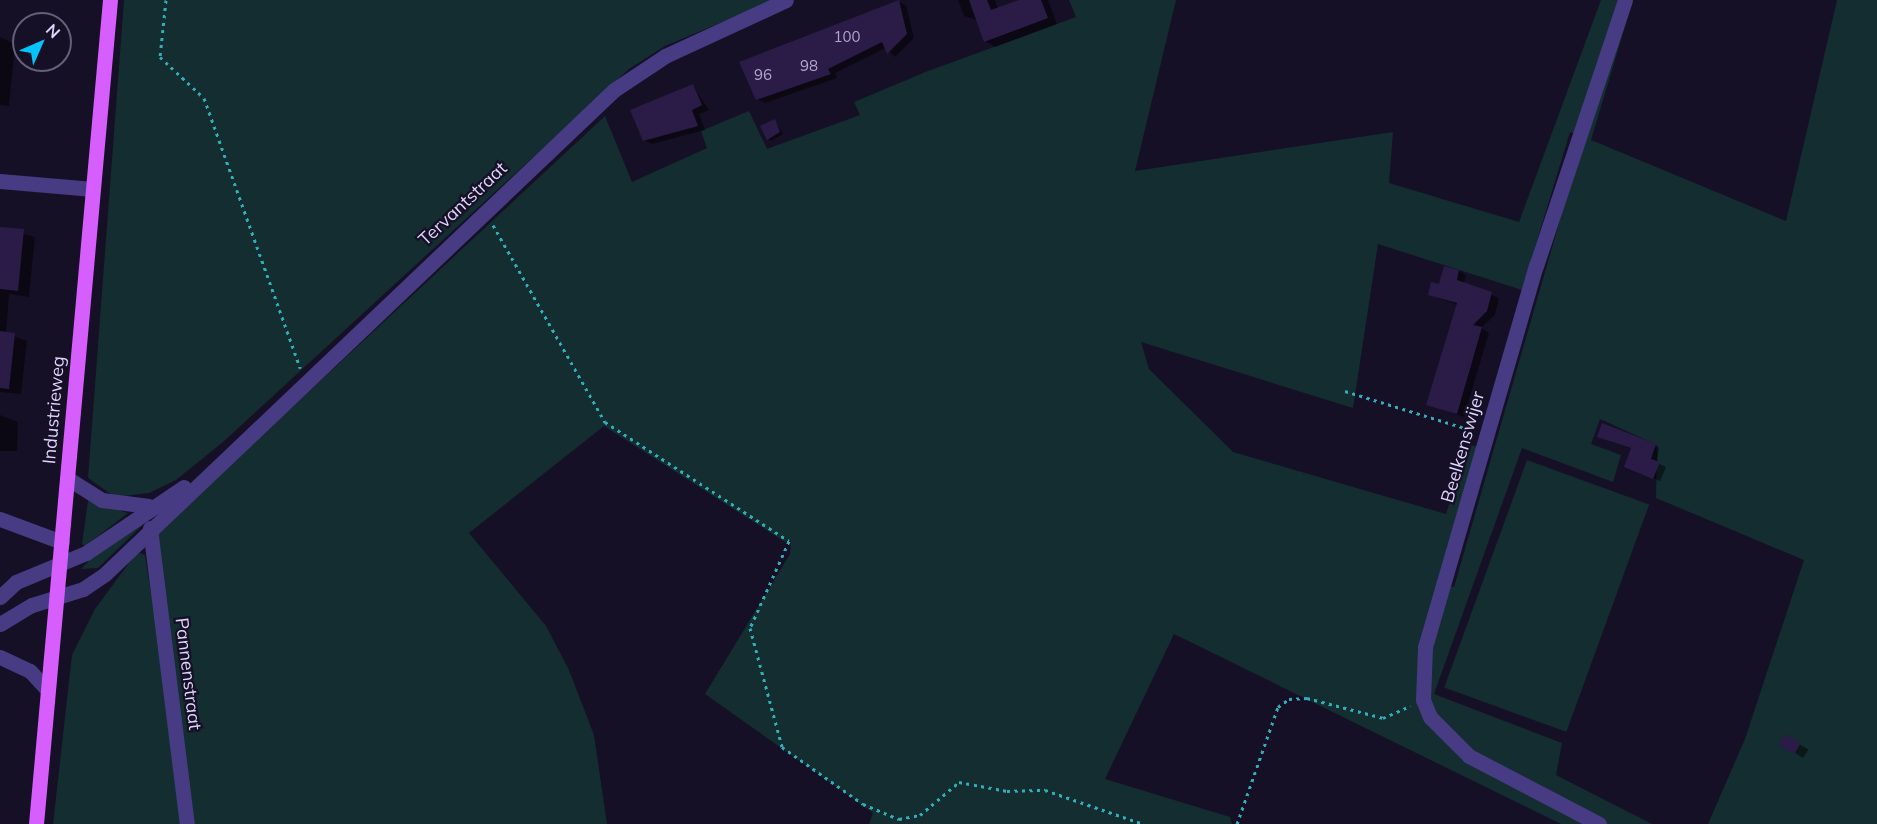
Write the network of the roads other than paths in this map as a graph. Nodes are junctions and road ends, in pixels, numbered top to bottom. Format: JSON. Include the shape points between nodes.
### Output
{"nodes":[{"id":1,"x":110,"y":0,"type":"edge"},
{"id":2,"x":786,"y":0,"type":"edge"},
{"id":3,"x":1625,"y":0,"type":"edge"},
{"id":4,"x":0,"y":180,"type":"edge"},
{"id":5,"x":93,"y":189,"type":"junction"},
{"id":6,"x":67,"y":478,"type":"junction"},
{"id":7,"x":197,"y":480,"type":"junction"},
{"id":8,"x":149,"y":506,"type":"junction"},
{"id":9,"x":0,"y":519,"type":"edge"},
{"id":10,"x":150,"y":528,"type":"junction"},
{"id":11,"x":62,"y":543,"type":"junction"},
{"id":12,"x":60,"y":562,"type":"junction"},
{"id":13,"x":0,"y":597,"type":"edge"},
{"id":14,"x":56,"y":599,"type":"junction"},
{"id":15,"x":0,"y":624,"type":"edge"},
{"id":16,"x":0,"y":657,"type":"edge"},
{"id":17,"x":48,"y":690,"type":"junction"},
{"id":18,"x":36,"y":824,"type":"edge"},
{"id":19,"x":187,"y":824,"type":"edge"},
{"id":20,"x":1599,"y":824,"type":"edge"}],
"edges":[{"from":1,"to":5,"type":"main road","name":"Industrieweg"},
{"from":2,"to":7,"type":"street","name":"Tervantstraat","via":[[665,56],[614,90]]},
{"from":3,"to":20,"type":"street","name":"Beelkenswijer","via":[[1536,266],[1425,647],[1423,700],[1430,717],[1469,756]]},
{"from":4,"to":5,"type":"street"},
{"from":5,"to":6,"type":"main road","name":"Industrieweg"},
{"from":6,"to":8,"type":"street","via":[[102,500]]},
{"from":6,"to":11,"type":"main road","name":"Industrieweg"},
{"from":7,"to":8,"type":"street","name":"Tervantstraat"},
{"from":7,"to":10,"type":"street","name":"Tervantstraat"},
{"from":8,"to":12,"type":"street","name":"Tervantstraat","via":[[86,553]]},
{"from":9,"to":11,"type":"street"},
{"from":10,"to":14,"type":"street","name":"Tervantstraat","via":[[105,574]]},
{"from":10,"to":19,"type":"street","name":"Pannenstraat"},
{"from":11,"to":12,"type":"main road","name":"Industrieweg"},
{"from":12,"to":13,"type":"street","name":"Tervantstraat","via":[[16,582]]},
{"from":12,"to":14,"type":"main road","name":"Industrieweg"},
{"from":14,"to":15,"type":"street","name":"Tervantstraat","via":[[32,605]]},
{"from":14,"to":17,"type":"main road","name":"Industrieweg"},
{"from":16,"to":17,"type":"street","via":[[30,672]]},
{"from":17,"to":18,"type":"main road","name":"Industrieweg"}]}
